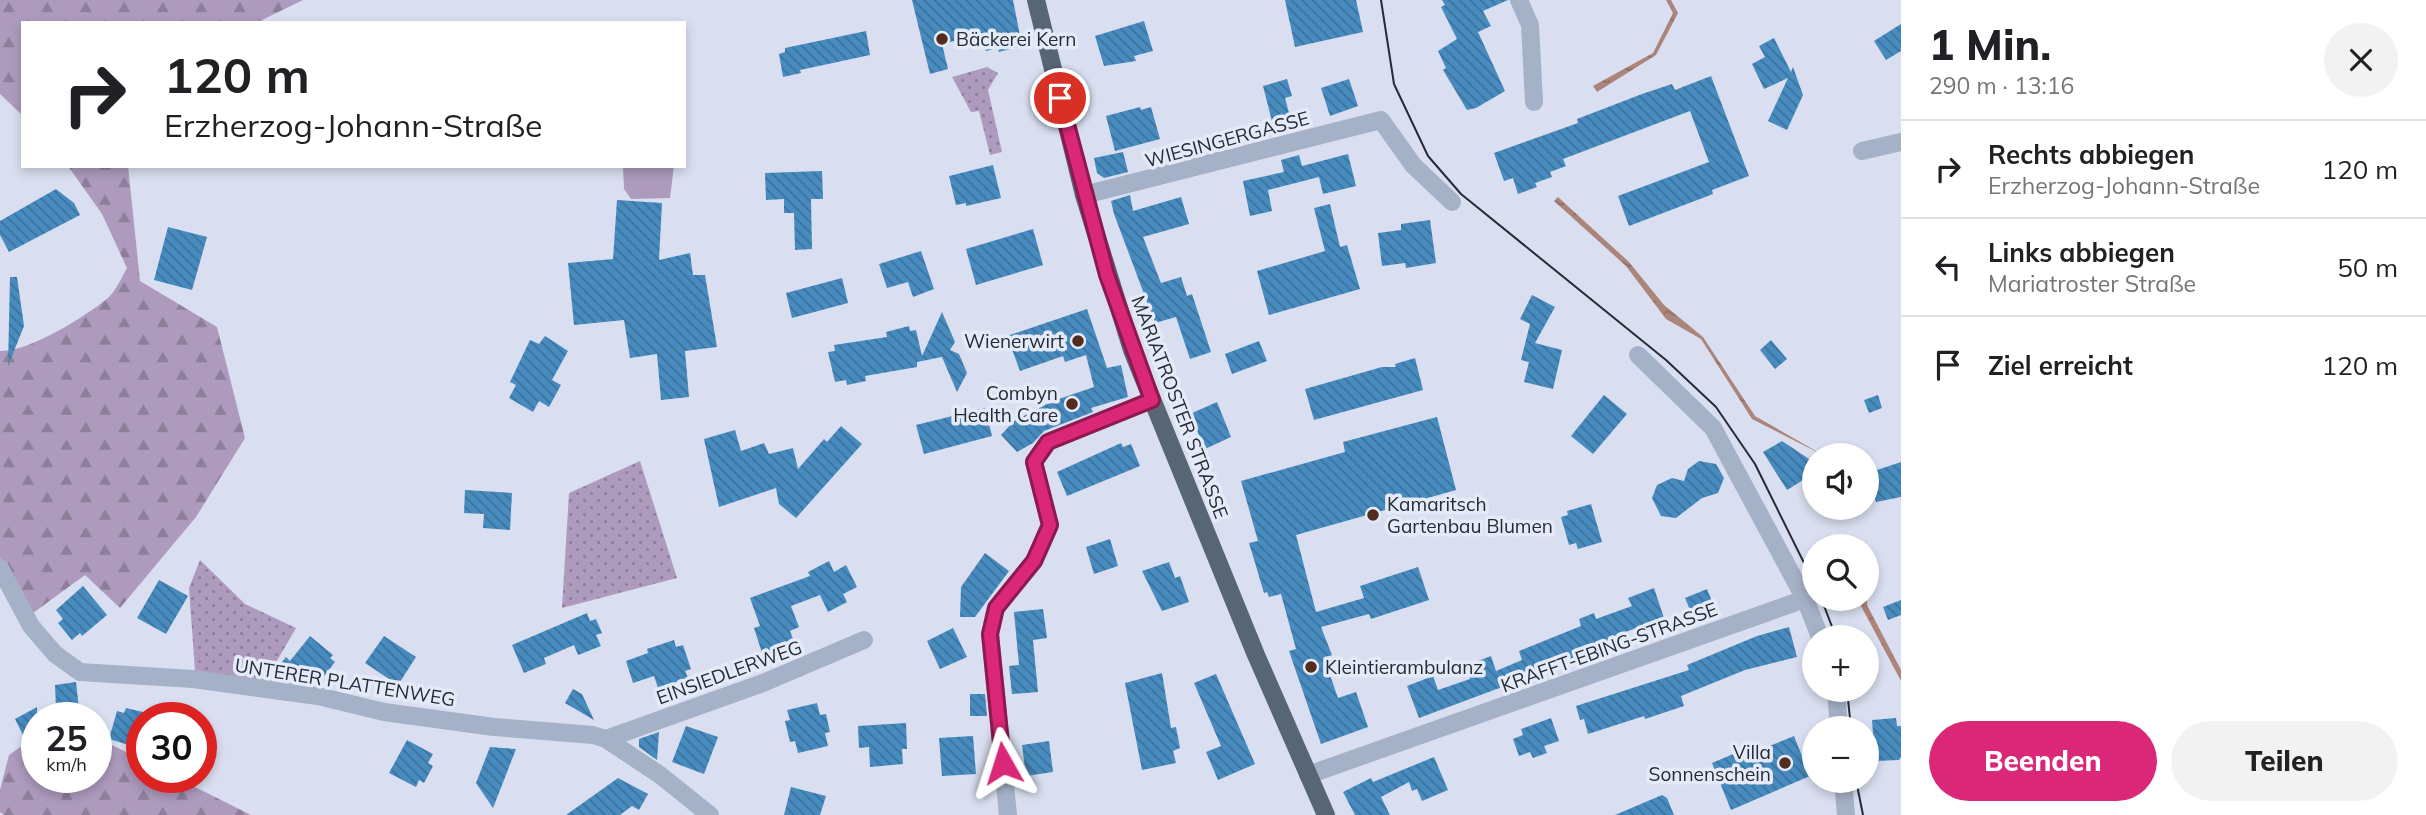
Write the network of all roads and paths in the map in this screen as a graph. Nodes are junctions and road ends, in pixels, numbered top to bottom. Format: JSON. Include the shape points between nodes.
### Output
{"nodes":[{"id":1,"x":1036,"y":0,"type":"edge"},
{"id":2,"x":1519,"y":0,"type":"edge"},
{"id":3,"x":1534,"y":102,"type":"dead end"},
{"id":4,"x":1901,"y":142,"type":"edge"},
{"id":5,"x":1862,"y":151,"type":"dead end"},
{"id":6,"x":1084,"y":195,"type":"junction"},
{"id":7,"x":1452,"y":202,"type":"dead end"},
{"id":8,"x":1638,"y":355,"type":"dead end"},
{"id":9,"x":1152,"y":400,"type":"junction"},
{"id":10,"x":0,"y":568,"type":"edge"},
{"id":11,"x":1802,"y":593,"type":"edge"},
{"id":12,"x":1802,"y":600,"type":"edge"},
{"id":13,"x":864,"y":640,"type":"dead end"},
{"id":14,"x":606,"y":739,"type":"junction"},
{"id":15,"x":1308,"y":775,"type":"junction"},
{"id":16,"x":1843,"y":793,"type":"edge"},
{"id":17,"x":1842,"y":813,"type":"edge"},
{"id":18,"x":710,"y":815,"type":"edge"},
{"id":19,"x":1008,"y":815,"type":"edge"},
{"id":20,"x":1326,"y":815,"type":"edge"}],
"edges":[{"from":1,"to":6,"type":"main road","name":"MARIATROSTER STRASSE"},
{"from":2,"to":3,"type":"street","via":[[1530,24]]},
{"from":4,"to":5,"type":"street"},
{"from":6,"to":7,"type":"street","name":"WIESINGERGASSE","via":[[1381,120],[1413,165]]},
{"from":6,"to":9,"type":"main road","name":"MARIATROSTER STRASSE"},
{"from":8,"to":11,"type":"street","via":[[1713,428]]},
{"from":9,"to":15,"type":"main road","name":"MARIATROSTER STRASSE"},
{"from":9,"to":19,"type":"street","via":[[1048,442],[1034,462],[1050,525],[1034,561],[996,608],[990,634]]},
{"from":10,"to":14,"type":"street","name":"UNTERER PLATTENWEG","via":[[31,626],[55,654],[80,672],[205,681],[318,696],[384,712]]},
{"from":12,"to":15,"type":"street","name":"KRAFFT-EBING-STRASSE"},
{"from":13,"to":14,"type":"street","name":"EINSIEDLERWEG","via":[[774,679]]},
{"from":14,"to":18,"type":"street","name":"UNTERER PLATTENWEG"},
{"from":15,"to":20,"type":"main road","name":"MARIATROSTER STRASSE"},
{"from":16,"to":17,"type":"street"}]}
